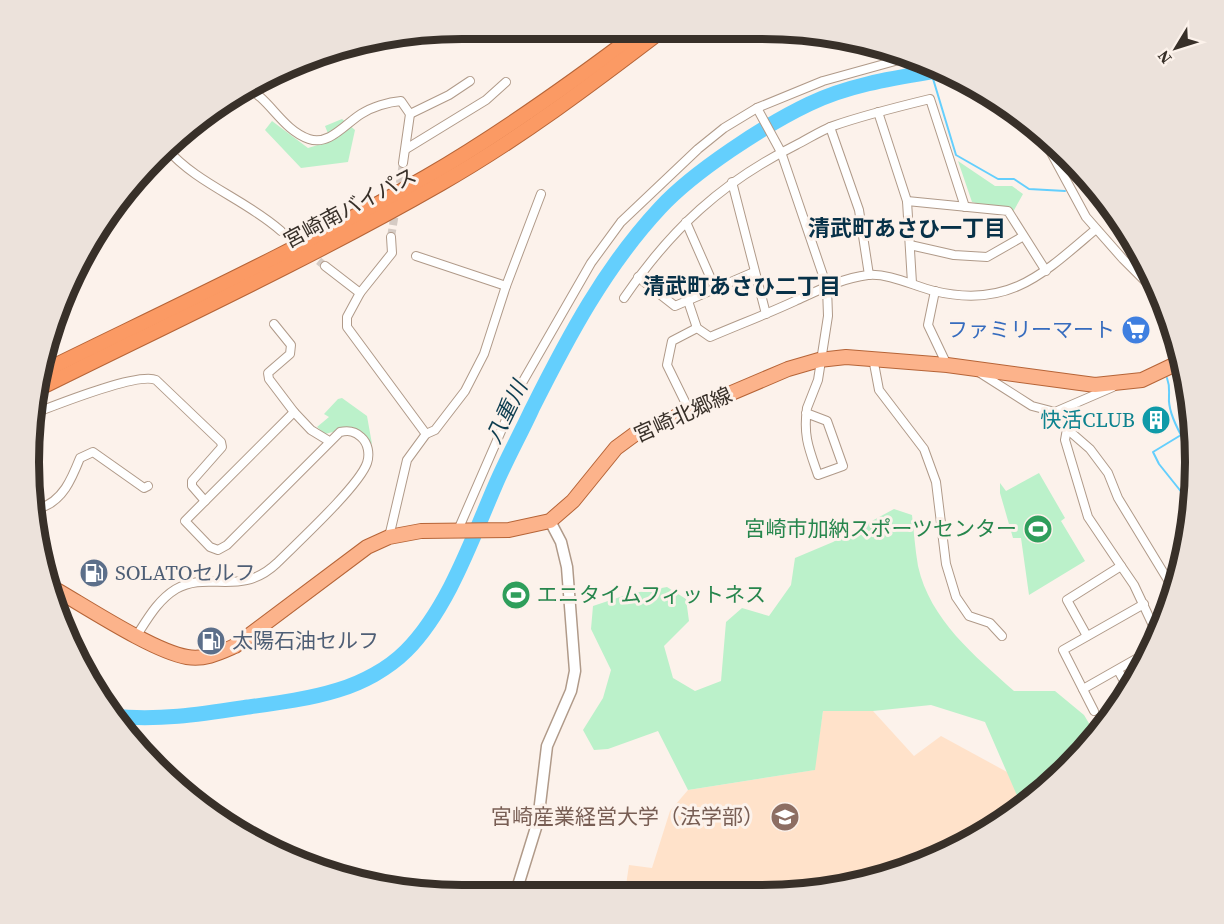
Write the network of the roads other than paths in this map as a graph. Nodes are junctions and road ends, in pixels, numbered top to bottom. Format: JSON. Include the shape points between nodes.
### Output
{"nodes":[{"id":1,"x":630,"y":39,"type":"edge"},
{"id":2,"x":651,"y":39,"type":"edge"},
{"id":3,"x":897,"y":61,"type":"edge"},
{"id":4,"x":470,"y":81,"type":"dead end"},
{"id":5,"x":506,"y":82,"type":"dead end"},
{"id":6,"x":256,"y":93,"type":"edge"},
{"id":7,"x":760,"y":111,"type":"junction"},
{"id":8,"x":878,"y":112,"type":"junction"},
{"id":9,"x":410,"y":114,"type":"junction"},
{"id":10,"x":830,"y":127,"type":"junction"},
{"id":11,"x":406,"y":149,"type":"junction"},
{"id":12,"x":779,"y":149,"type":"junction"},
{"id":13,"x":172,"y":154,"type":"edge"},
{"id":14,"x":1054,"y":156,"type":"edge"},
{"id":15,"x":403,"y":163,"type":"tunnel mouth"},
{"id":16,"x":732,"y":182,"type":"junction"},
{"id":17,"x":541,"y":194,"type":"dead end"},
{"id":18,"x":907,"y":201,"type":"junction"},
{"id":19,"x":965,"y":207,"type":"junction"},
{"id":20,"x":686,"y":222,"type":"junction"},
{"id":21,"x":1096,"y":229,"type":"junction"},
{"id":22,"x":281,"y":231,"type":"tunnel mouth"},
{"id":23,"x":392,"y":237,"type":"tunnel mouth"},
{"id":24,"x":1022,"y":237,"type":"junction"},
{"id":25,"x":910,"y":244,"type":"junction"},
{"id":26,"x":416,"y":256,"type":"dead end"},
{"id":27,"x":325,"y":266,"type":"tunnel mouth"},
{"id":28,"x":1046,"y":271,"type":"junction"},
{"id":29,"x":754,"y":272,"type":"junction"},
{"id":30,"x":869,"y":274,"type":"junction"},
{"id":31,"x":638,"y":277,"type":"junction"},
{"id":32,"x":1142,"y":277,"type":"edge"},
{"id":33,"x":912,"y":283,"type":"junction"},
{"id":34,"x":506,"y":286,"type":"junction"},
{"id":35,"x":826,"y":287,"type":"junction"},
{"id":36,"x":715,"y":288,"type":"junction"},
{"id":37,"x":935,"y":291,"type":"junction"},
{"id":38,"x":360,"y":293,"type":"junction"},
{"id":39,"x":624,"y":298,"type":"dead end"},
{"id":40,"x":687,"y":301,"type":"junction"},
{"id":41,"x":766,"y":314,"type":"junction"},
{"id":42,"x":274,"y":324,"type":"dead end"},
{"id":43,"x":698,"y":327,"type":"junction"},
{"id":44,"x":873,"y":358,"type":"junction"},
{"id":45,"x":819,"y":360,"type":"junction"},
{"id":46,"x":947,"y":364,"type":"junction"},
{"id":47,"x":1174,"y":365,"type":"edge"},
{"id":48,"x":49,"y":368,"type":"edge"},
{"id":49,"x":974,"y":369,"type":"junction"},
{"id":50,"x":1119,"y":384,"type":"junction"},
{"id":51,"x":46,"y":385,"type":"edge"},
{"id":52,"x":43,"y":410,"type":"edge"},
{"id":53,"x":689,"y":410,"type":"junction"},
{"id":54,"x":294,"y":412,"type":"junction"},
{"id":55,"x":1055,"y":412,"type":"junction"},
{"id":56,"x":806,"y":413,"type":"junction"},
{"id":57,"x":1067,"y":429,"type":"junction"},
{"id":58,"x":426,"y":434,"type":"junction"},
{"id":59,"x":329,"y":441,"type":"junction"},
{"id":60,"x":148,"y":486,"type":"dead end"},
{"id":61,"x":205,"y":501,"type":"junction"},
{"id":62,"x":42,"y":507,"type":"edge"},
{"id":63,"x":550,"y":521,"type":"junction"},
{"id":64,"x":458,"y":530,"type":"junction"},
{"id":65,"x":389,"y":537,"type":"junction"},
{"id":66,"x":1121,"y":567,"type":"junction"},
{"id":67,"x":1168,"y":580,"type":"edge"},
{"id":68,"x":59,"y":591,"type":"edge"},
{"id":69,"x":1144,"y":604,"type":"junction"},
{"id":70,"x":1153,"y":624,"type":"edge"},
{"id":71,"x":137,"y":635,"type":"junction"},
{"id":72,"x":1002,"y":636,"type":"dead end"},
{"id":73,"x":1087,"y":636,"type":"junction"},
{"id":74,"x":1135,"y":660,"type":"edge"},
{"id":75,"x":1118,"y":670,"type":"junction"},
{"id":76,"x":1124,"y":680,"type":"edge"},
{"id":77,"x":1083,"y":689,"type":"junction"},
{"id":78,"x":1094,"y":711,"type":"dead end"},
{"id":79,"x":517,"y":885,"type":"edge"}],
"edges":[{"from":1,"to":48,"type":"highway","name":"宮崎南バイパス","via":[[508,126],[427,177]]},
{"from":2,"to":51,"type":"highway","name":"宮崎南バイパス","via":[[519,135],[441,184],[330,244]]},
{"from":3,"to":7,"type":"street","via":[[823,81]]},
{"from":4,"to":9,"type":"street"},
{"from":5,"to":11,"type":"street","via":[[486,100]]},
{"from":6,"to":9,"type":"street","via":[[285,125],[310,139],[324,140],[362,114],[391,102],[400,101]]},
{"from":7,"to":12,"type":"street"},
{"from":7,"to":64,"type":"street","via":[[724,128],[670,174],[621,222],[591,263],[522,383]]},
{"from":8,"to":10,"type":"street"},
{"from":8,"to":18,"type":"street"},
{"from":8,"to":19,"type":"street","via":[[930,99]]},
{"from":9,"to":11,"type":"street"},
{"from":10,"to":12,"type":"street"},
{"from":10,"to":30,"type":"street","via":[[859,210]]},
{"from":11,"to":15,"type":"street"},
{"from":12,"to":16,"type":"street"},
{"from":12,"to":35,"type":"street"},
{"from":13,"to":22,"type":"street","via":[[186,169],[262,214]]},
{"from":14,"to":21,"type":"street"},
{"from":16,"to":20,"type":"street"},
{"from":16,"to":29,"type":"street"},
{"from":17,"to":34,"type":"street"},
{"from":18,"to":19,"type":"street"},
{"from":18,"to":25,"type":"street"},
{"from":19,"to":24,"type":"street","via":[[1008,211]]},
{"from":20,"to":31,"type":"street"},
{"from":20,"to":36,"type":"street"},
{"from":21,"to":28,"type":"street"},
{"from":21,"to":32,"type":"street"},
{"from":23,"to":38,"type":"street","via":[[392,253]]},
{"from":24,"to":25,"type":"street","via":[[987,257],[954,255]]},
{"from":24,"to":28,"type":"street"},
{"from":25,"to":33,"type":"street"},
{"from":26,"to":34,"type":"street"},
{"from":27,"to":38,"type":"street"},
{"from":28,"to":37,"type":"street","via":[[1024,285],[1002,292],[971,297]]},
{"from":29,"to":36,"type":"street"},
{"from":29,"to":41,"type":"street"},
{"from":30,"to":33,"type":"street"},
{"from":30,"to":35,"type":"street"},
{"from":31,"to":39,"type":"street"},
{"from":31,"to":40,"type":"street","via":[[675,306]]},
{"from":33,"to":37,"type":"street"},
{"from":34,"to":58,"type":"street","via":[[484,354],[465,391],[435,430]]},
{"from":35,"to":41,"type":"street"},
{"from":35,"to":45,"type":"street","via":[[828,315]]},
{"from":36,"to":40,"type":"street"},
{"from":37,"to":46,"type":"street","via":[[928,325]]},
{"from":38,"to":58,"type":"street","via":[[347,317],[347,327]]},
{"from":40,"to":43,"type":"street"},
{"from":41,"to":43,"type":"street","via":[[710,337]]},
{"from":42,"to":54,"type":"street","via":[[291,345],[290,354],[268,373],[269,379]]},
{"from":43,"to":53,"type":"street","via":[[672,341],[667,365]]},
{"from":44,"to":45,"type":"main road","name":"宮崎北郷線"},
{"from":44,"to":46,"type":"main road","name":"宮崎北郷線"},
{"from":44,"to":72,"type":"street","via":[[879,390],[924,449],[936,482],[946,564],[956,597],[969,616],[990,623]]},
{"from":45,"to":53,"type":"main road","name":"宮崎北郷線"},
{"from":45,"to":56,"type":"street","via":[[818,380]]},
{"from":46,"to":49,"type":"main road","name":"宮崎北郷線"},
{"from":47,"to":50,"type":"main road","name":"宮崎北郷線","via":[[1142,380]]},
{"from":49,"to":50,"type":"main road","name":"宮崎北郷線","via":[[1095,385]]},
{"from":49,"to":55,"type":"street","via":[[1032,406]]},
{"from":50,"to":55,"type":"street"},
{"from":52,"to":61,"type":"street","via":[[100,390],[144,379],[156,380],[221,442],[222,447],[192,481]]},
{"from":53,"to":63,"type":"main road","name":"宮崎北郷線","via":[[635,434],[616,448],[573,501]]},
{"from":54,"to":59,"type":"street","via":[[311,430]]},
{"from":54,"to":61,"type":"street"},
{"from":55,"to":57,"type":"street"},
{"from":56,"to":56,"type":"street","via":[[804,431],[818,475],[843,466],[827,421]]},
{"from":57,"to":66,"type":"street","via":[[1065,440],[1089,517]]},
{"from":57,"to":67,"type":"street","via":[[1090,449],[1108,473],[1118,498]]},
{"from":58,"to":65,"type":"street","via":[[407,460]]},
{"from":59,"to":61,"type":"street","via":[[218,550],[210,547],[185,521]]},
{"from":59,"to":71,"type":"street","via":[[340,432],[357,433],[367,445],[366,464],[359,478],[277,563],[266,574],[242,582],[178,588],[157,606]]},
{"from":60,"to":62,"type":"street","via":[[144,488],[93,452],[80,458],[69,485]]},
{"from":63,"to":64,"type":"main road","name":"宮崎北郷線","via":[[509,530]]},
{"from":63,"to":79,"type":"street","via":[[561,542],[567,567],[575,671],[571,691],[547,746],[538,821]]},
{"from":64,"to":65,"type":"main road","name":"宮崎北郷線"},
{"from":65,"to":71,"type":"main road","name":"宮崎北郷線","via":[[367,547],[235,646],[212,657],[187,657]]},
{"from":66,"to":69,"type":"street"},
{"from":66,"to":73,"type":"street","via":[[1067,600]]},
{"from":68,"to":71,"type":"main road","name":"宮崎北郷線"},
{"from":69,"to":70,"type":"street"},
{"from":69,"to":73,"type":"street"},
{"from":73,"to":77,"type":"street","via":[[1063,651]]},
{"from":74,"to":75,"type":"street"},
{"from":75,"to":76,"type":"street"},
{"from":75,"to":77,"type":"street"},
{"from":77,"to":78,"type":"street"}]}
